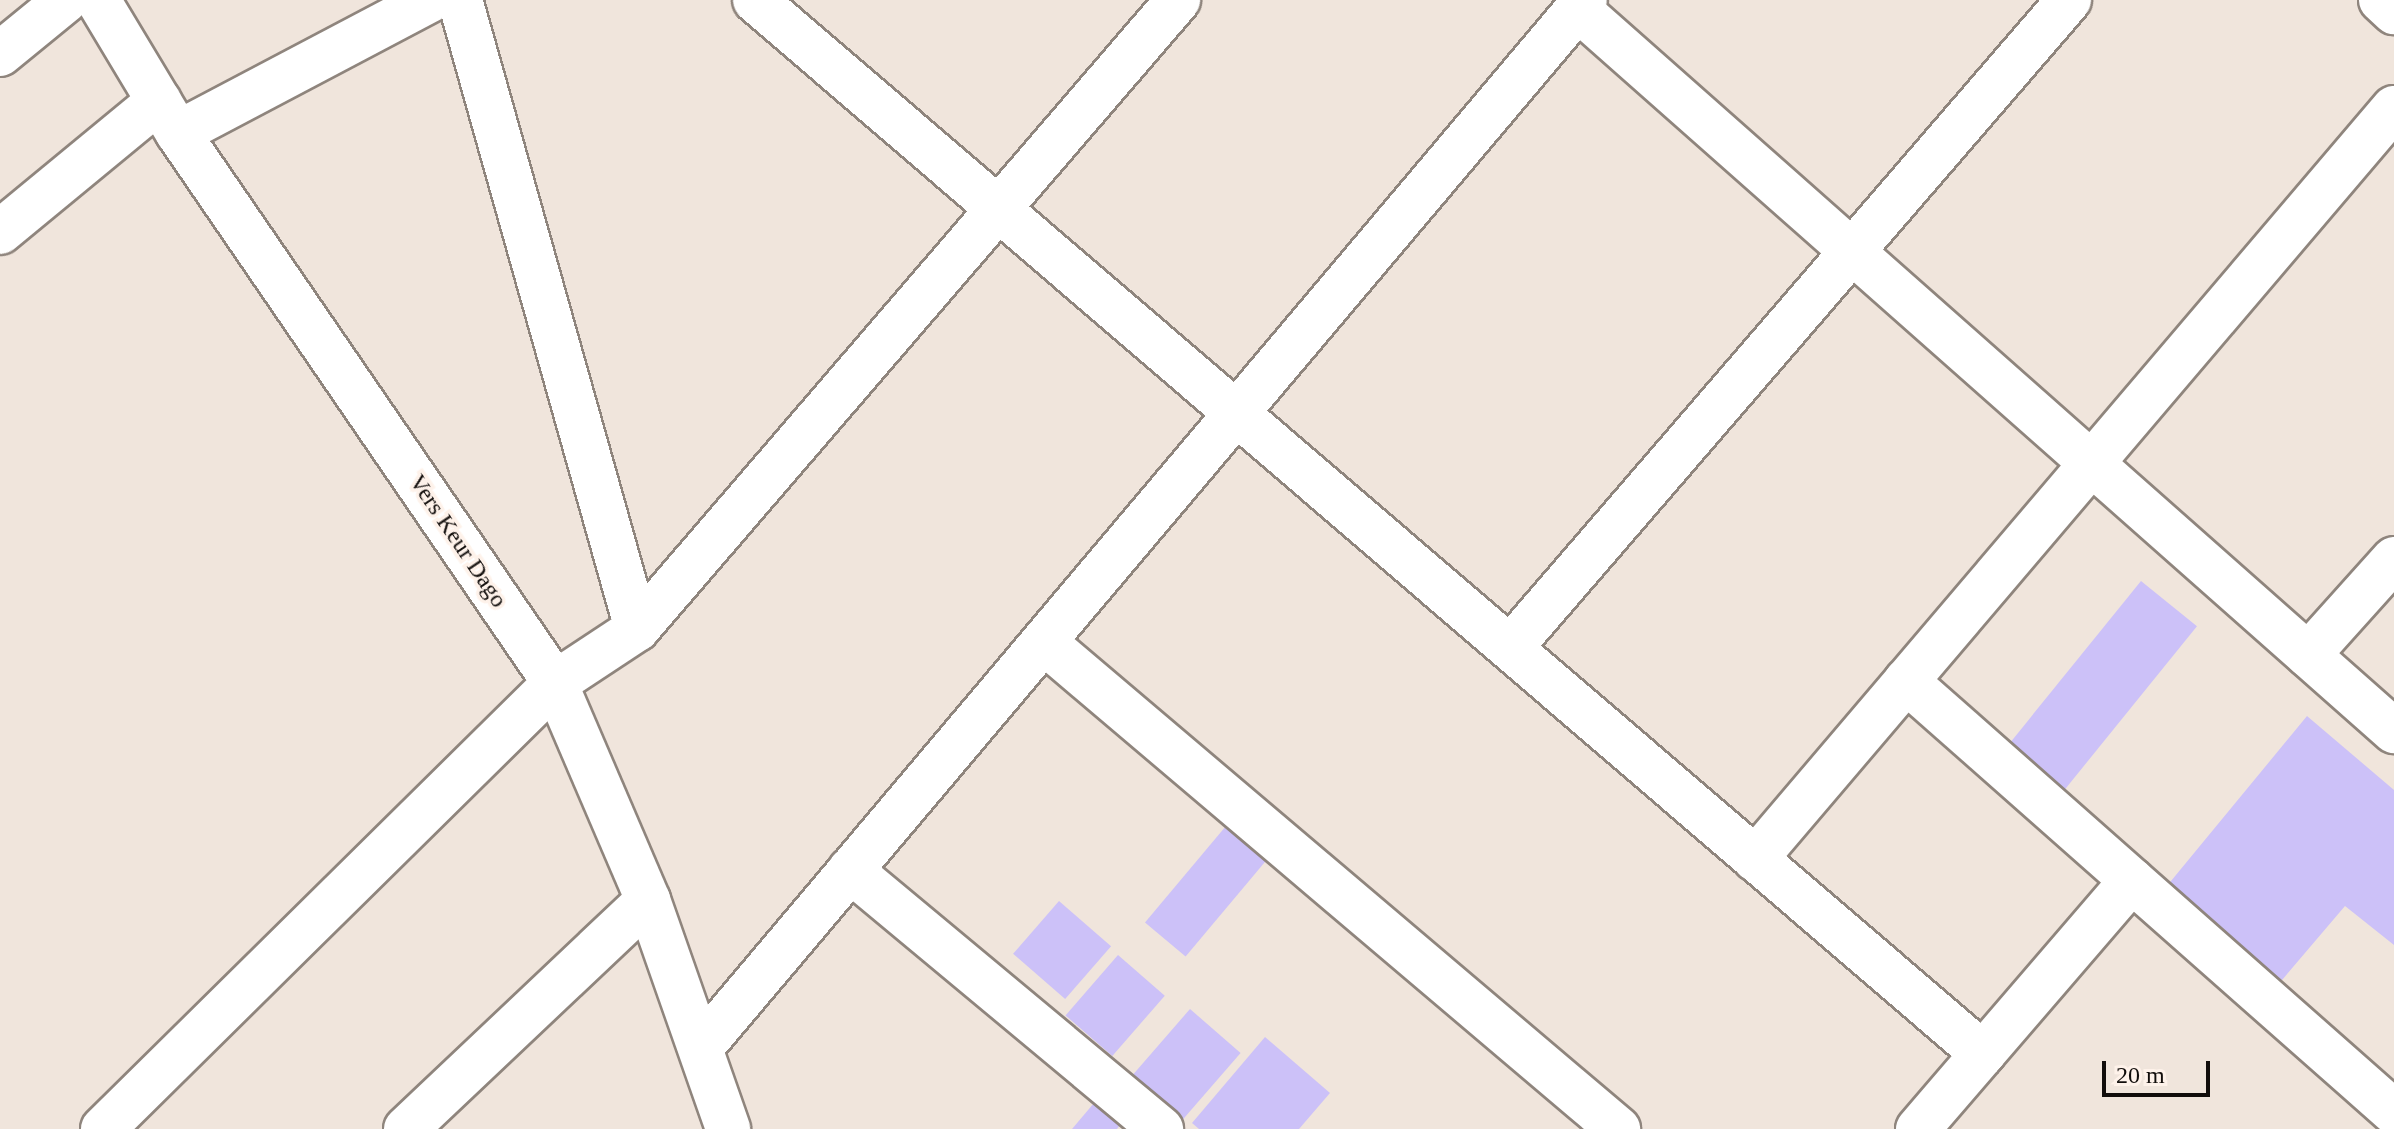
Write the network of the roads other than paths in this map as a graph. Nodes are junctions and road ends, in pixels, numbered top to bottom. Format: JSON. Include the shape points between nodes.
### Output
{"nodes":[{"id":1,"x":66,"y":0,"type":"edge"},
{"id":2,"x":98,"y":0,"type":"edge"},
{"id":3,"x":430,"y":0,"type":"edge"},
{"id":4,"x":460,"y":0,"type":"edge"},
{"id":5,"x":2069,"y":0,"type":"edge"},
{"id":6,"x":2381,"y":0,"type":"edge"},
{"id":7,"x":1582,"y":4,"type":"edge"},
{"id":8,"x":1165,"y":5,"type":"edge"},
{"id":9,"x":774,"y":6,"type":"edge"},
{"id":10,"x":2394,"y":12,"type":"edge"},
{"id":11,"x":0,"y":54,"type":"edge"},
{"id":12,"x":2394,"y":108,"type":"edge"},
{"id":13,"x":168,"y":117,"type":"junction"},
{"id":14,"x":998,"y":209,"type":"junction"},
{"id":15,"x":0,"y":232,"type":"edge"},
{"id":16,"x":1853,"y":251,"type":"junction"},
{"id":17,"x":1236,"y":414,"type":"junction"},
{"id":18,"x":2092,"y":463,"type":"junction"},
{"id":19,"x":2394,"y":559,"type":"edge"},
{"id":20,"x":637,"y":629,"type":"junction"},
{"id":21,"x":1044,"y":642,"type":"junction"},
{"id":22,"x":1510,"y":648,"type":"junction"},
{"id":23,"x":2308,"y":655,"type":"junction"},
{"id":24,"x":1906,"y":681,"type":"junction"},
{"id":25,"x":555,"y":683,"type":"junction"},
{"id":26,"x":2394,"y":731,"type":"edge"},
{"id":27,"x":1755,"y":859,"type":"junction"},
{"id":28,"x":850,"y":870,"type":"junction"},
{"id":29,"x":2132,"y":880,"type":"junction"},
{"id":30,"x":648,"y":900,"type":"junction"},
{"id":31,"x":703,"y":1045,"type":"junction"},
{"id":32,"x":1983,"y":1054,"type":"junction"},
{"id":33,"x":2394,"y":1112,"type":"edge"},
{"id":34,"x":1143,"y":1123,"type":"edge"},
{"id":35,"x":103,"y":1129,"type":"edge"},
{"id":36,"x":406,"y":1129,"type":"edge"},
{"id":37,"x":728,"y":1129,"type":"edge"},
{"id":38,"x":1618,"y":1129,"type":"edge"},
{"id":39,"x":1918,"y":1129,"type":"edge"}],
"edges":[{"from":1,"to":11,"type":"street"},
{"from":2,"to":13,"type":"street","name":"Vers Keur Dago"},
{"from":3,"to":13,"type":"street"},
{"from":4,"to":20,"type":"street"},
{"from":5,"to":16,"type":"street"},
{"from":6,"to":10,"type":"street"},
{"from":7,"to":16,"type":"street"},
{"from":7,"to":17,"type":"street"},
{"from":8,"to":14,"type":"street"},
{"from":9,"to":14,"type":"street"},
{"from":12,"to":18,"type":"street"},
{"from":13,"to":15,"type":"street"},
{"from":13,"to":25,"type":"street","name":"Vers Keur Dago"},
{"from":14,"to":17,"type":"street"},
{"from":14,"to":20,"type":"street"},
{"from":16,"to":18,"type":"street"},
{"from":16,"to":22,"type":"street"},
{"from":17,"to":21,"type":"street"},
{"from":17,"to":22,"type":"street"},
{"from":18,"to":23,"type":"street"},
{"from":18,"to":24,"type":"street"},
{"from":19,"to":23,"type":"street"},
{"from":20,"to":25,"type":"street"},
{"from":21,"to":28,"type":"street"},
{"from":21,"to":38,"type":"street"},
{"from":22,"to":27,"type":"street"},
{"from":23,"to":26,"type":"street"},
{"from":24,"to":27,"type":"street"},
{"from":24,"to":29,"type":"street"},
{"from":25,"to":30,"type":"street","name":"Vers Keur Dago"},
{"from":25,"to":35,"type":"street"},
{"from":27,"to":32,"type":"street"},
{"from":28,"to":31,"type":"street"},
{"from":28,"to":34,"type":"street"},
{"from":29,"to":32,"type":"street"},
{"from":29,"to":33,"type":"street"},
{"from":30,"to":31,"type":"street","name":"Vers Keur Dago"},
{"from":30,"to":36,"type":"street"},
{"from":31,"to":37,"type":"street","name":"Vers Keur Dago"},
{"from":32,"to":39,"type":"street"}]}
